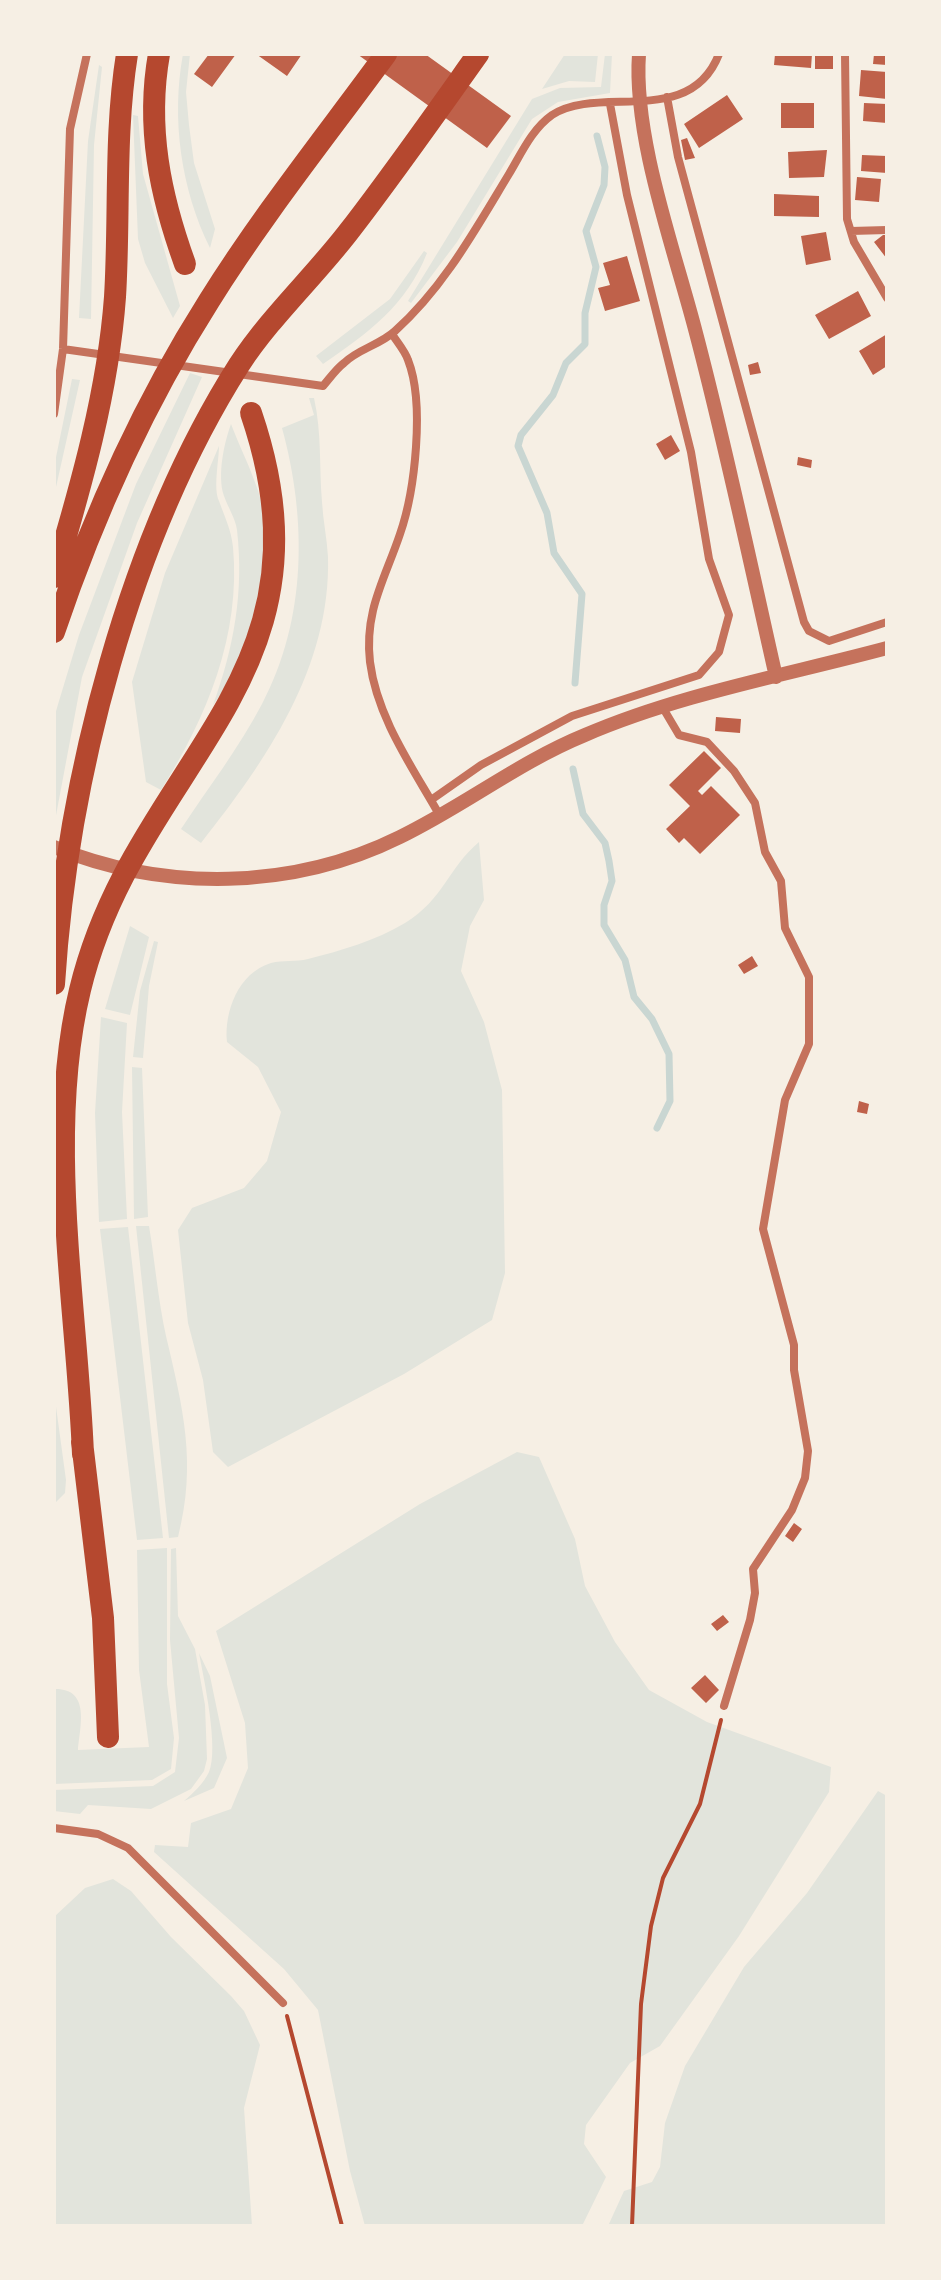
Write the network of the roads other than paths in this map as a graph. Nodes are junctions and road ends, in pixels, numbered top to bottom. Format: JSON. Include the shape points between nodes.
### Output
{"nodes":[{"id":1,"x":87,"y":54,"type":"edge"},
{"id":2,"x":127,"y":54,"type":"edge"},
{"id":3,"x":159,"y":54,"type":"edge"},
{"id":4,"x":386,"y":54,"type":"edge"},
{"id":5,"x":478,"y":54,"type":"edge"},
{"id":6,"x":639,"y":54,"type":"edge"},
{"id":7,"x":719,"y":54,"type":"edge"},
{"id":8,"x":845,"y":54,"type":"edge"},
{"id":9,"x":667,"y":97,"type":"junction"},
{"id":10,"x":641,"y":101,"type":"junction"},
{"id":11,"x":610,"y":104,"type":"junction"},
{"id":12,"x":887,"y":230,"type":"edge"},
{"id":13,"x":851,"y":231,"type":"junction"},
{"id":14,"x":185,"y":264,"type":"dead end"},
{"id":15,"x":887,"y":298,"type":"edge"},
{"id":16,"x":392,"y":334,"type":"junction"},
{"id":17,"x":63,"y":349,"type":"junction"},
{"id":18,"x":251,"y":413,"type":"dead end"},
{"id":19,"x":54,"y":414,"type":"edge"},
{"id":20,"x":54,"y":577,"type":"edge"},
{"id":21,"x":887,"y":622,"type":"edge"},
{"id":22,"x":54,"y":632,"type":"edge"},
{"id":23,"x":887,"y":648,"type":"edge"},
{"id":24,"x":776,"y":677,"type":"junction"},
{"id":25,"x":663,"y":708,"type":"junction"},
{"id":26,"x":431,"y":800,"type":"junction"},
{"id":27,"x":440,"y":816,"type":"junction"},
{"id":28,"x":54,"y":847,"type":"edge"},
{"id":29,"x":54,"y":984,"type":"edge"},
{"id":30,"x":54,"y":1186,"type":"edge"},
{"id":31,"x":83,"y":1454,"type":"junction"},
{"id":32,"x":724,"y":1706,"type":"road end"},
{"id":33,"x":108,"y":1737,"type":"dead end"},
{"id":34,"x":54,"y":1828,"type":"edge"},
{"id":35,"x":283,"y":2003,"type":"road end"}],
"edges":[{"from":1,"to":17,"type":"street","via":[[70,129]]},
{"from":2,"to":20,"type":"highway","via":[[118,132],[110,341],[78,496]]},
{"from":3,"to":14,"type":"highway","via":[[154,140],[164,203]]},
{"from":4,"to":22,"type":"highway","via":[[250,240],[164,377],[101,505]]},
{"from":5,"to":29,"type":"highway","via":[[349,232],[241,363],[182,472],[130,604],[87,760],[61,900]]},
{"from":6,"to":10,"type":"street"},
{"from":7,"to":9,"type":"street","via":[[701,82]]},
{"from":8,"to":13,"type":"street"},
{"from":9,"to":10,"type":"street"},
{"from":9,"to":21,"type":"street","via":[[678,157],[804,622],[809,631],[829,641]]},
{"from":10,"to":11,"type":"street"},
{"from":10,"to":24,"type":"street"},
{"from":11,"to":16,"type":"street","via":[[553,114],[533,134],[463,250],[424,304]]},
{"from":11,"to":26,"type":"street","via":[[627,195],[691,452],[709,559],[729,615],[719,652],[699,675],[572,716],[481,765]]},
{"from":12,"to":13,"type":"street"},
{"from":13,"to":15,"type":"street"},
{"from":16,"to":17,"type":"street","via":[[345,362],[323,386]]},
{"from":16,"to":26,"type":"street","via":[[408,359],[415,436],[401,534],[379,580],[370,625],[370,662],[379,702]]},
{"from":17,"to":19,"type":"street"},
{"from":18,"to":31,"type":"highway","via":[[268,469],[276,534],[260,637],[229,707],[117,884],[89,956],[72,1032],[65,1178]]},
{"from":23,"to":24,"type":"street"},
{"from":24,"to":25,"type":"street"},
{"from":25,"to":27,"type":"street","via":[[586,734]]},
{"from":25,"to":32,"type":"street","via":[[679,735],[707,742],[755,803],[765,852],[781,881],[785,928],[809,977],[809,1044],[785,1100],[763,1229],[794,1345],[807,1440],[805,1478],[792,1510],[753,1569],[750,1620]]},
{"from":26,"to":27,"type":"street"},
{"from":27,"to":28,"type":"street","via":[[369,851],[303,871],[235,879],[158,875]]},
{"from":30,"to":31,"type":"highway"},
{"from":31,"to":33,"type":"highway","via":[[103,1618]]},
{"from":34,"to":35,"type":"street","via":[[98,1834],[128,1848]]}]}
